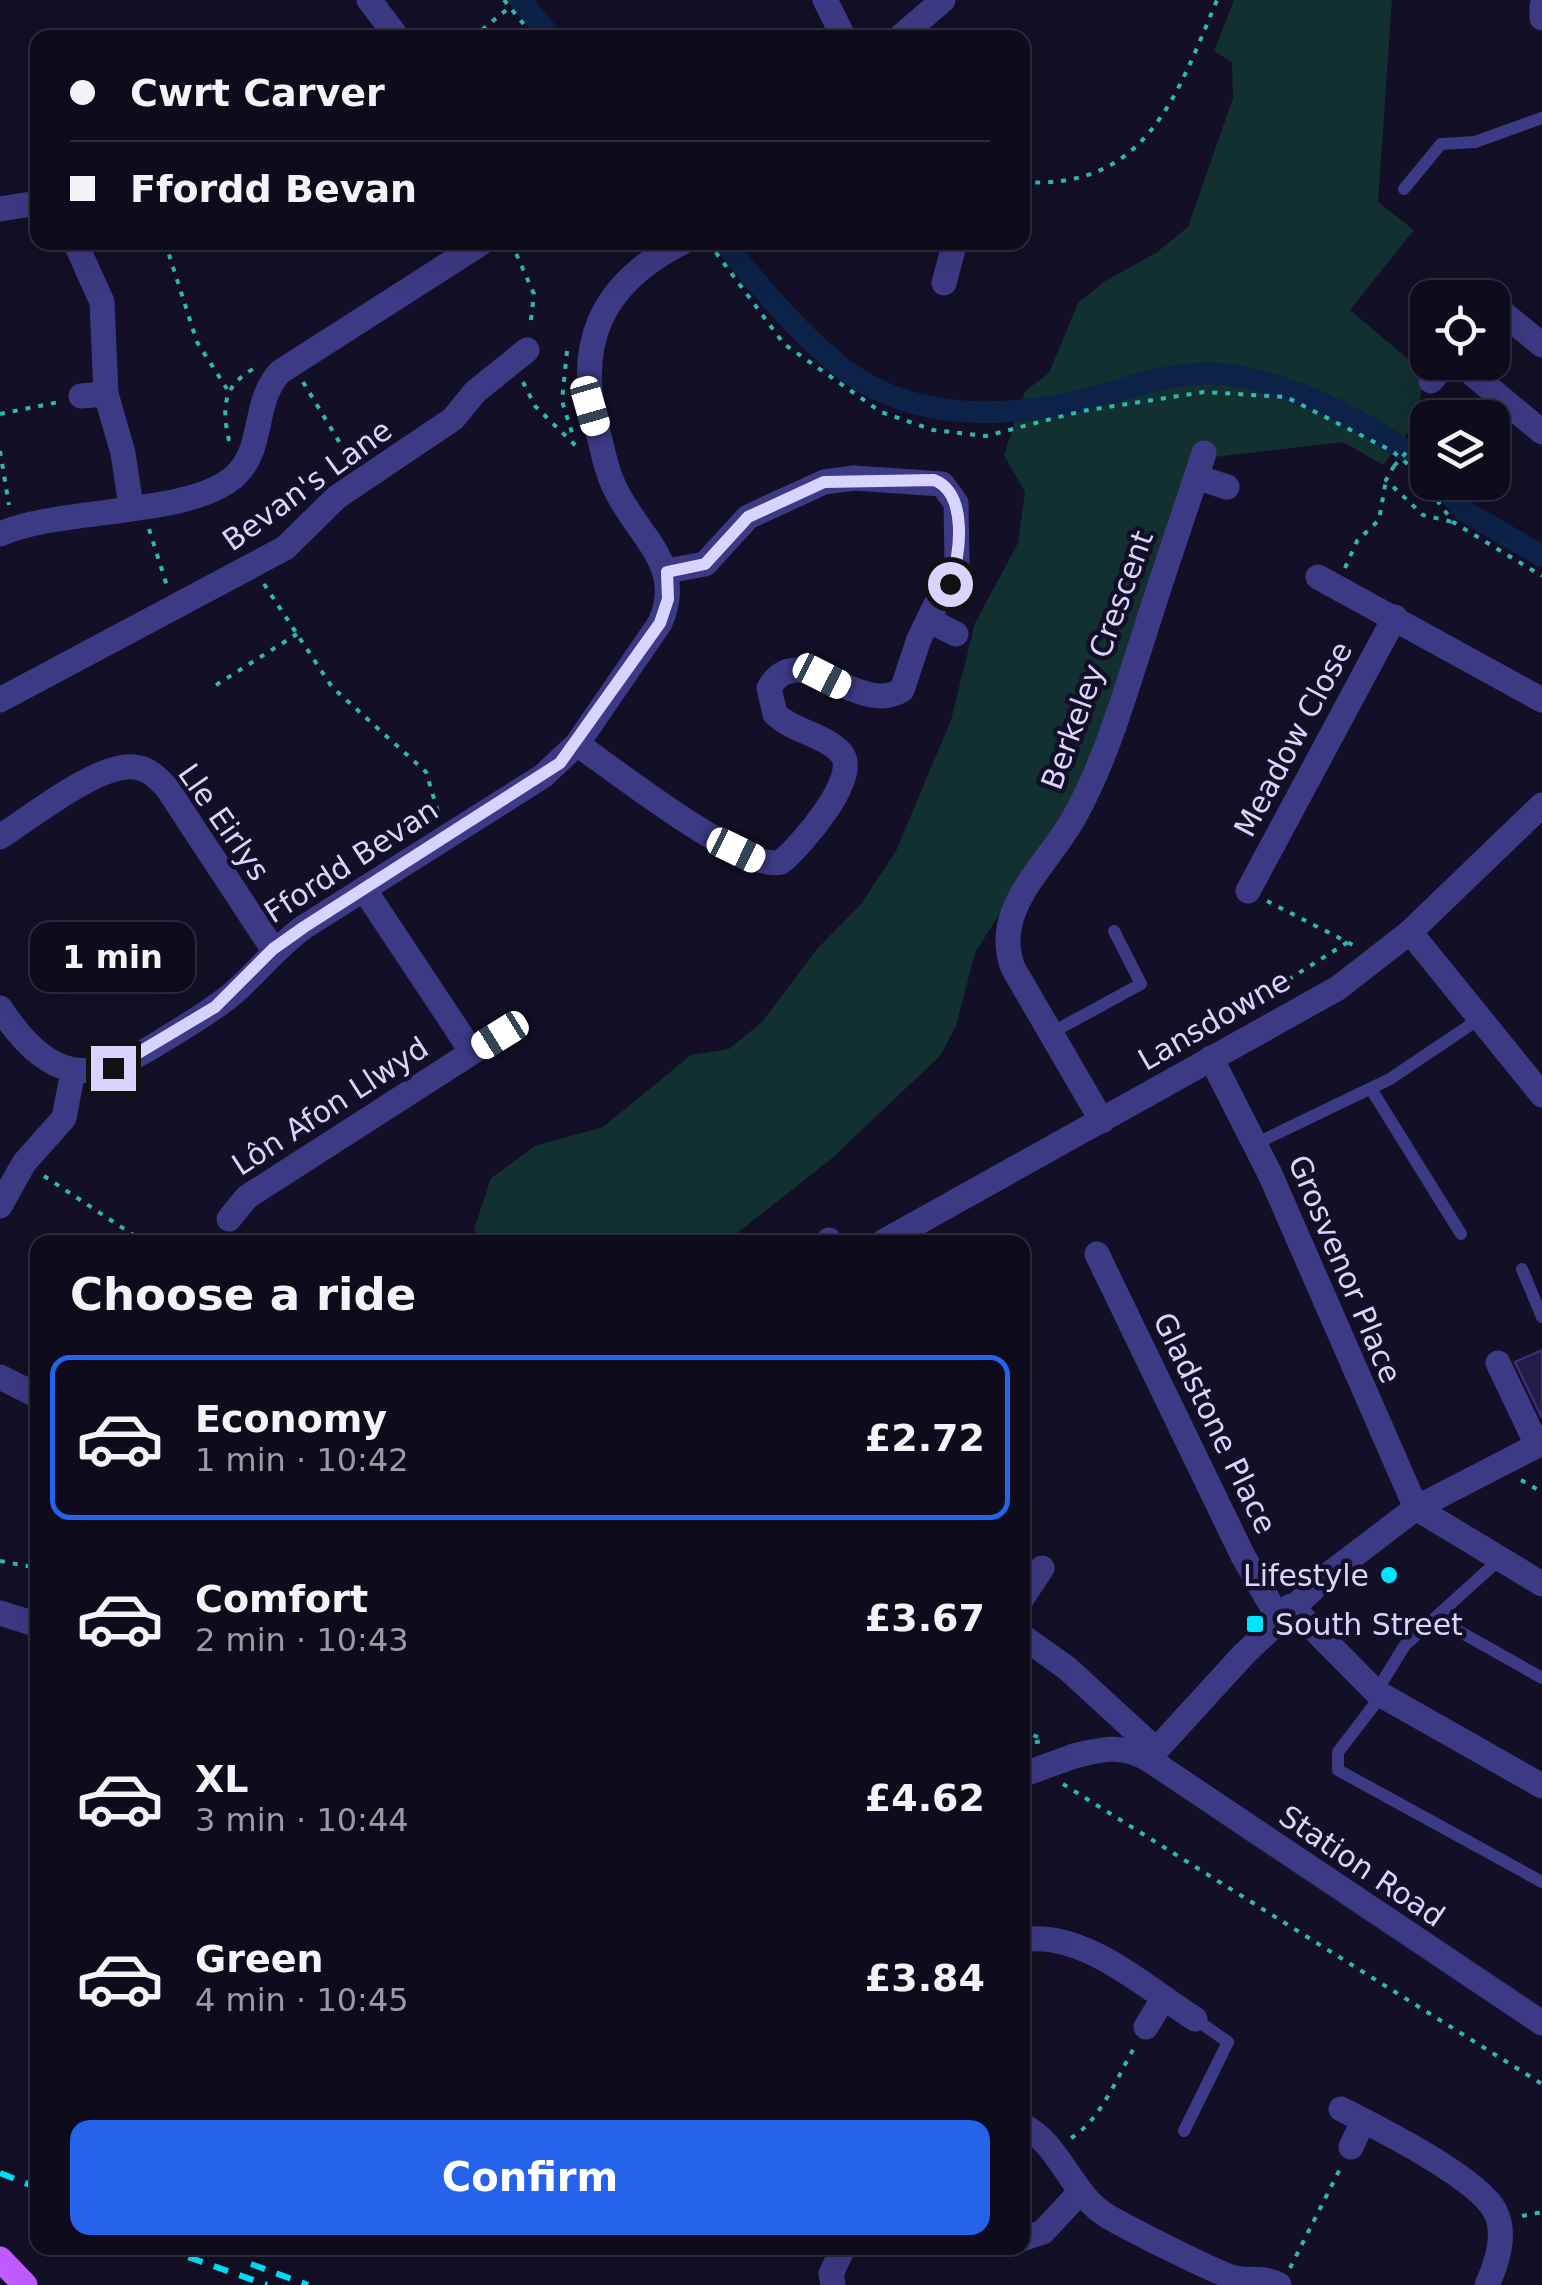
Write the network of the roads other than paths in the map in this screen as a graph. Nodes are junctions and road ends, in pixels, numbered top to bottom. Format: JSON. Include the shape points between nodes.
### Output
{"nodes":[{"id":1,"x":369,"y":0,"type":"edge"},
{"id":2,"x":825,"y":0,"type":"edge"},
{"id":3,"x":943,"y":0,"type":"edge"},
{"id":4,"x":1542,"y":6,"type":"edge"},
{"id":5,"x":1542,"y":18,"type":"edge"},
{"id":6,"x":392,"y":30,"type":"edge"},
{"id":7,"x":840,"y":30,"type":"edge"},
{"id":8,"x":908,"y":30,"type":"edge"},
{"id":9,"x":1542,"y":118,"type":"edge"},
{"id":10,"x":1404,"y":189,"type":"dead end"},
{"id":11,"x":30,"y":204,"type":"edge"},
{"id":12,"x":0,"y":210,"type":"edge"},
{"id":13,"x":79,"y":250,"type":"edge"},
{"id":14,"x":470,"y":250,"type":"edge"},
{"id":15,"x":669,"y":250,"type":"edge"},
{"id":16,"x":953,"y":250,"type":"edge"},
{"id":17,"x":944,"y":283,"type":"dead end"},
{"id":18,"x":1510,"y":319,"type":"edge"},
{"id":19,"x":1542,"y":344,"type":"edge"},
{"id":20,"x":527,"y":350,"type":"road end"},
{"id":21,"x":1480,"y":380,"type":"edge"},
{"id":22,"x":1542,"y":432,"type":"edge"},
{"id":23,"x":1227,"y":487,"type":"dead end"},
{"id":24,"x":137,"y":505,"type":"junction"},
{"id":25,"x":6,"y":531,"type":"edge"},
{"id":26,"x":667,"y":572,"type":"junction"},
{"id":27,"x":1327,"y":582,"type":"road end"},
{"id":28,"x":1395,"y":618,"type":"junction"},
{"id":29,"x":930,"y":621,"type":"junction"},
{"id":30,"x":956,"y":634,"type":"dead end"},
{"id":31,"x":0,"y":700,"type":"edge"},
{"id":32,"x":1542,"y":700,"type":"edge"},
{"id":33,"x":577,"y":744,"type":"junction"},
{"id":34,"x":1542,"y":805,"type":"edge"},
{"id":35,"x":0,"y":837,"type":"edge"},
{"id":36,"x":364,"y":890,"type":"junction"},
{"id":37,"x":1248,"y":891,"type":"road end"},
{"id":38,"x":1114,"y":931,"type":"dead end"},
{"id":39,"x":1410,"y":932,"type":"junction"},
{"id":40,"x":273,"y":949,"type":"junction"},
{"id":41,"x":0,"y":1008,"type":"edge"},
{"id":42,"x":1480,"y":1018,"type":"junction"},
{"id":43,"x":1052,"y":1034,"type":"junction"},
{"id":44,"x":500,"y":1035,"type":"dead end"},
{"id":45,"x":472,"y":1052,"type":"junction"},
{"id":46,"x":1211,"y":1058,"type":"junction"},
{"id":47,"x":74,"y":1071,"type":"junction"},
{"id":48,"x":1371,"y":1089,"type":"junction"},
{"id":49,"x":1542,"y":1095,"type":"edge"},
{"id":50,"x":1102,"y":1121,"type":"junction"},
{"id":51,"x":1255,"y":1144,"type":"junction"},
{"id":52,"x":13,"y":1171,"type":"edge"},
{"id":53,"x":0,"y":1206,"type":"edge"},
{"id":54,"x":229,"y":1220,"type":"dead end"},
{"id":55,"x":1461,"y":1234,"type":"dead end"},
{"id":56,"x":896,"y":1235,"type":"edge"},
{"id":57,"x":1097,"y":1254,"type":"dead end"},
{"id":58,"x":1522,"y":1269,"type":"dead end"},
{"id":59,"x":1542,"y":1317,"type":"edge"},
{"id":60,"x":1498,"y":1363,"type":"dead end"},
{"id":61,"x":0,"y":1377,"type":"edge"},
{"id":62,"x":30,"y":1392,"type":"edge"},
{"id":63,"x":1540,"y":1444,"type":"edge"},
{"id":64,"x":1416,"y":1508,"type":"junction"},
{"id":65,"x":1500,"y":1559,"type":"junction"},
{"id":66,"x":1042,"y":1568,"type":"dead end"},
{"id":67,"x":1542,"y":1584,"type":"edge"},
{"id":68,"x":1030,"y":1586,"type":"edge"},
{"id":69,"x":1285,"y":1612,"type":"junction"},
{"id":70,"x":0,"y":1613,"type":"edge"},
{"id":71,"x":1441,"y":1614,"type":"junction"},
{"id":72,"x":30,"y":1622,"type":"edge"},
{"id":73,"x":1030,"y":1642,"type":"edge"},
{"id":74,"x":1542,"y":1678,"type":"edge"},
{"id":75,"x":1378,"y":1694,"type":"junction"},
{"id":76,"x":1152,"y":1754,"type":"junction"},
{"id":77,"x":1030,"y":1771,"type":"edge"},
{"id":78,"x":1542,"y":1786,"type":"edge"},
{"id":79,"x":1542,"y":1882,"type":"edge"},
{"id":80,"x":1030,"y":1939,"type":"edge"},
{"id":81,"x":1163,"y":1999,"type":"junction"},
{"id":82,"x":1195,"y":2018,"type":"joint"},
{"id":83,"x":1542,"y":2022,"type":"edge"},
{"id":84,"x":1146,"y":2026,"type":"road end"},
{"id":85,"x":1030,"y":2129,"type":"edge"},
{"id":86,"x":1184,"y":2131,"type":"dead end"},
{"id":87,"x":1351,"y":2147,"type":"road end"},
{"id":88,"x":1080,"y":2193,"type":"junction"},
{"id":89,"x":1030,"y":2236,"type":"edge"},
{"id":90,"x":839,"y":2255,"type":"edge"},
{"id":91,"x":0,"y":2259,"type":"edge"},
{"id":92,"x":1285,"y":2276,"type":"edge"},
{"id":93,"x":1236,"y":2282,"type":"edge"},
{"id":94,"x":25,"y":2285,"type":"edge"},
{"id":95,"x":833,"y":2285,"type":"edge"},
{"id":96,"x":1487,"y":2285,"type":"edge"}],
"edges":[{"from":1,"to":6,"type":"street"},
{"from":2,"to":7,"type":"street"},
{"from":3,"to":8,"type":"street"},
{"from":4,"to":5,"type":"street"},
{"from":9,"to":10,"type":"lane","via":[[1475,142],[1441,144]]},
{"from":11,"to":12,"type":"street"},
{"from":13,"to":24,"type":"street","via":[[102,302],[94,395],[123,453]]},
{"from":14,"to":24,"type":"street","via":[[292,363],[264,393],[253,447],[236,475],[206,492]]},
{"from":15,"to":26,"type":"street","via":[[622,283],[605,308],[587,375],[612,481]]},
{"from":16,"to":17,"type":"street"},
{"from":18,"to":19,"type":"street"},
{"from":20,"to":31,"type":"street","name":"Bevan's Lane","via":[[453,418],[337,497],[285,548]]},
{"from":21,"to":22,"type":"street"},
{"from":23,"to":43,"type":"street","name":"Berkeley Crescent","via":[[1200,465],[1101,764],[1006,926],[1013,968]]},
{"from":24,"to":25,"type":"street"},
{"from":26,"to":29,"type":"street","via":[[705,564],[748,517],[824,482],[934,480],[956,503],[956,562]]},
{"from":26,"to":33,"type":"street","name":"Ffordd Bevan","via":[[660,623]]},
{"from":27,"to":28,"type":"street"},
{"from":28,"to":32,"type":"street"},
{"from":28,"to":37,"type":"street","name":"Meadow Close"},
{"from":29,"to":30,"type":"street"},
{"from":29,"to":33,"type":"street","via":[[898,693],[863,696],[801,669],[772,682],[768,694],[775,714],[840,752],[848,767],[842,786],[775,864],[715,840]]},
{"from":33,"to":36,"type":"street","name":"Ffordd Bevan","via":[[542,776]]},
{"from":34,"to":39,"type":"street","name":"Lansdowne"},
{"from":35,"to":40,"type":"street","name":"Lle Eirlys","via":[[97,777],[142,769],[167,788]]},
{"from":36,"to":40,"type":"street","name":"Ffordd Bevan"},
{"from":36,"to":45,"type":"street","name":"Lôn Afon Llwyd"},
{"from":38,"to":43,"type":"lane","via":[[1141,984]]},
{"from":39,"to":42,"type":"street"},
{"from":39,"to":46,"type":"street","name":"Lansdowne","via":[[1338,988]]},
{"from":40,"to":47,"type":"street","name":"Ffordd Bevan","via":[[230,996],[133,1059],[104,1071]]},
{"from":41,"to":47,"type":"street","via":[[26,1044]]},
{"from":42,"to":48,"type":"lane"},
{"from":42,"to":49,"type":"street"},
{"from":43,"to":50,"type":"street","name":"Berkeley Crescent"},
{"from":44,"to":45,"type":"street","name":"Lôn Afon Llwyd"},
{"from":45,"to":54,"type":"street","name":"Lôn Afon Llwyd","via":[[255,1192]]},
{"from":46,"to":50,"type":"street","name":"Lansdowne"},
{"from":46,"to":51,"type":"street","name":"Grosvenor Place"},
{"from":47,"to":52,"type":"street","via":[[64,1118]]},
{"from":48,"to":51,"type":"lane"},
{"from":48,"to":55,"type":"lane"},
{"from":50,"to":56,"type":"street","name":"Lansdowne"},
{"from":51,"to":64,"type":"street","name":"Grosvenor Place"},
{"from":52,"to":53,"type":"street"},
{"from":57,"to":69,"type":"street","name":"Gladstone Place","via":[[1244,1556]]},
{"from":58,"to":59,"type":"lane"},
{"from":60,"to":63,"type":"street"},
{"from":61,"to":62,"type":"street"},
{"from":63,"to":64,"type":"street"},
{"from":64,"to":65,"type":"street"},
{"from":64,"to":69,"type":"street"},
{"from":65,"to":67,"type":"street"},
{"from":65,"to":71,"type":"lane"},
{"from":66,"to":68,"type":"street"},
{"from":69,"to":75,"type":"street","name":"Gladstone Place"},
{"from":69,"to":76,"type":"street"},
{"from":70,"to":72,"type":"street"},
{"from":71,"to":74,"type":"lane","via":[[1448,1626]]},
{"from":71,"to":75,"type":"lane","via":[[1404,1645]]},
{"from":73,"to":76,"type":"street","via":[[1068,1669]]},
{"from":75,"to":78,"type":"street","name":"Gladstone Place"},
{"from":75,"to":79,"type":"lane","via":[[1338,1752],[1338,1770]]},
{"from":76,"to":77,"type":"street","bridge":true,"via":[[1109,1747]]},
{"from":76,"to":83,"type":"street","name":"Station Road"},
{"from":80,"to":81,"type":"street","via":[[1048,1936],[1079,1947]]},
{"from":81,"to":82,"type":"street"},
{"from":81,"to":84,"type":"street"},
{"from":82,"to":86,"type":"lane","via":[[1228,2042]]},
{"from":85,"to":88,"type":"street","via":[[1041,2135]]},
{"from":87,"to":96,"type":"street","via":[[1352,2115],[1481,2194],[1501,2232]]},
{"from":88,"to":89,"type":"street"},
{"from":88,"to":93,"type":"street","via":[[1106,2215]]},
{"from":90,"to":95,"type":"street","via":[[830,2274]]},
{"from":91,"to":94,"type":"main road"},
{"from":92,"to":93,"type":"street"}]}
